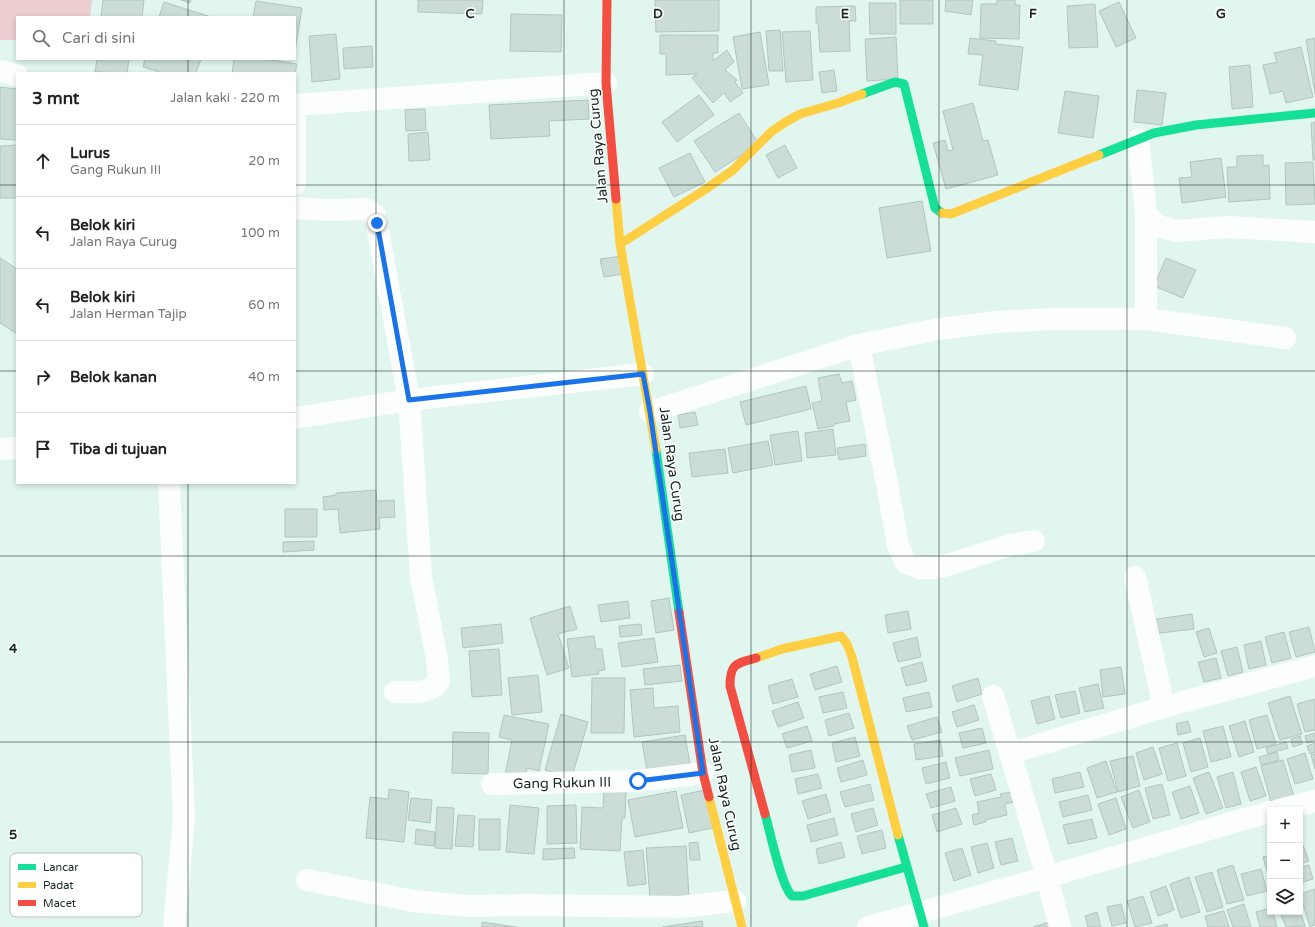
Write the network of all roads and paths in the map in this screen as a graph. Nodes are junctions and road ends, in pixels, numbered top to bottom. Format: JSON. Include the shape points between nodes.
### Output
{"nodes":[{"id":1,"x":607,"y":0,"type":"edge"},
{"id":2,"x":0,"y":71,"type":"edge"},
{"id":3,"x":16,"y":75,"type":"edge"},
{"id":4,"x":606,"y":83,"type":"junction"},
{"id":5,"x":296,"y":105,"type":"edge"},
{"id":6,"x":1315,"y":113,"type":"edge"},
{"id":7,"x":1138,"y":140,"type":"junction"},
{"id":8,"x":296,"y":208,"type":"edge"},
{"id":9,"x":1146,"y":214,"type":"junction"},
{"id":10,"x":1315,"y":232,"type":"edge"},
{"id":11,"x":620,"y":244,"type":"junction"},
{"id":12,"x":1146,"y":319,"type":"junction"},
{"id":13,"x":1285,"y":338,"type":"dead end"},
{"id":14,"x":859,"y":345,"type":"junction"},
{"id":15,"x":643,"y":374,"type":"junction"},
{"id":16,"x":409,"y":400,"type":"junction"},
{"id":17,"x":650,"y":412,"type":"junction"},
{"id":18,"x":296,"y":418,"type":"edge"},
{"id":19,"x":16,"y":448,"type":"edge"},
{"id":20,"x":0,"y":449,"type":"edge"},
{"id":21,"x":170,"y":484,"type":"edge"},
{"id":22,"x":1034,"y":541,"type":"dead end"},
{"id":23,"x":1135,"y":576,"type":"dead end"},
{"id":24,"x":1315,"y":666,"type":"edge"},
{"id":25,"x":395,"y":692,"type":"dead end"},
{"id":26,"x":993,"y":696,"type":"dead end"},
{"id":27,"x":1164,"y":707,"type":"junction"},
{"id":28,"x":1011,"y":753,"type":"junction"},
{"id":29,"x":703,"y":773,"type":"junction"},
{"id":30,"x":492,"y":784,"type":"dead end"},
{"id":31,"x":1315,"y":801,"type":"edge"},
{"id":32,"x":1291,"y":807,"type":"edge"},
{"id":33,"x":1267,"y":813,"type":"edge"},
{"id":34,"x":906,"y":867,"type":"junction"},
{"id":35,"x":1047,"y":877,"type":"junction"},
{"id":36,"x":307,"y":880,"type":"dead end"},
{"id":37,"x":735,"y":901,"type":"junction"},
{"id":38,"x":922,"y":920,"type":"edge"},
{"id":39,"x":174,"y":927,"type":"edge"},
{"id":40,"x":742,"y":927,"type":"edge"},
{"id":41,"x":868,"y":927,"type":"edge"},
{"id":42,"x":1060,"y":927,"type":"edge"}],
"edges":[{"from":1,"to":4,"type":"street","name":"Jalan Raya Curug"},
{"from":2,"to":3,"type":"street"},
{"from":4,"to":5,"type":"street"},
{"from":4,"to":11,"type":"street","name":"Jalan Raya Curug"},
{"from":6,"to":7,"type":"street","via":[[1196,125],[1154,133]]},
{"from":7,"to":9,"type":"street"},
{"from":7,"to":11,"type":"street","via":[[951,214],[943,214],[935,208],[904,84],[895,82],[800,114],[784,123],[771,132],[733,170]]},
{"from":8,"to":16,"type":"street","via":[[366,209],[375,215]]},
{"from":9,"to":10,"type":"street","via":[[1158,226],[1177,231],[1226,227]]},
{"from":9,"to":12,"type":"street"},
{"from":11,"to":15,"type":"street","name":"Jalan Raya Curug"},
{"from":12,"to":13,"type":"street"},
{"from":12,"to":14,"type":"street","via":[[995,322],[939,329]]},
{"from":14,"to":17,"type":"street"},
{"from":14,"to":22,"type":"street","via":[[898,545],[906,563],[919,568],[935,568],[1010,545]]},
{"from":15,"to":16,"type":"street"},
{"from":15,"to":17,"type":"street","name":"Jalan Raya Curug"},
{"from":16,"to":18,"type":"street"},
{"from":16,"to":25,"type":"street","via":[[421,576],[439,682],[425,692]]},
{"from":17,"to":29,"type":"street","name":"Jalan Raya Curug"},
{"from":19,"to":20,"type":"street"},
{"from":21,"to":39,"type":"street","via":[[184,818]]},
{"from":23,"to":27,"type":"street"},
{"from":24,"to":27,"type":"street"},
{"from":26,"to":28,"type":"street"},
{"from":27,"to":28,"type":"street"},
{"from":28,"to":35,"type":"street"},
{"from":29,"to":30,"type":"street","name":"Gang Rukun III","via":[[638,781]]},
{"from":29,"to":37,"type":"street","name":"Jalan Raya Curug"},
{"from":31,"to":32,"type":"street"},
{"from":33,"to":35,"type":"street"},
{"from":34,"to":34,"type":"street","via":[[852,656],[841,636],[782,649],[737,664],[730,673],[730,686],[783,881],[790,896],[795,898]]},
{"from":34,"to":38,"type":"street"},
{"from":35,"to":38,"type":"street"},
{"from":35,"to":42,"type":"street"},
{"from":36,"to":37,"type":"street","via":[[413,901],[468,906],[680,907]]},
{"from":37,"to":40,"type":"street","name":"Jalan Raya Curug"},
{"from":38,"to":41,"type":"street"}]}
